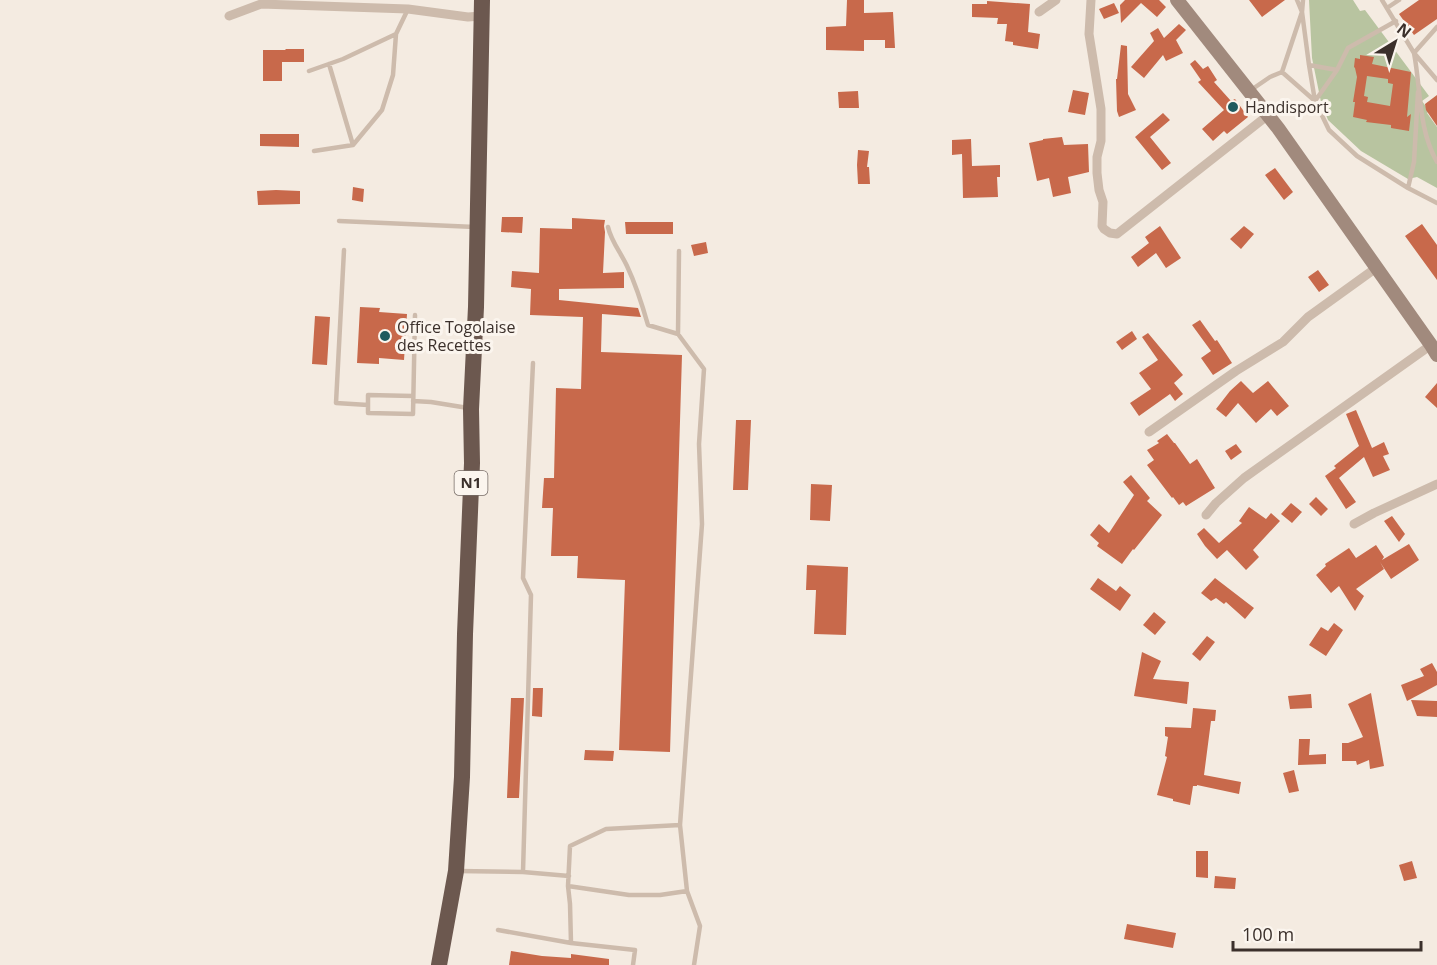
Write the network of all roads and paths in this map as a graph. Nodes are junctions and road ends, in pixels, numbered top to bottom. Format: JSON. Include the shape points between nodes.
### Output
{"nodes":[{"id":1,"x":1056,"y":0,"type":"edge"},
{"id":2,"x":1091,"y":0,"type":"edge"},
{"id":3,"x":1177,"y":0,"type":"edge"},
{"id":4,"x":1297,"y":0,"type":"edge"},
{"id":5,"x":1303,"y":0,"type":"edge"},
{"id":6,"x":1382,"y":0,"type":"edge"},
{"id":7,"x":1399,"y":0,"type":"edge"},
{"id":8,"x":481,"y":8,"type":"edge"},
{"id":9,"x":1387,"y":8,"type":"junction"},
{"id":10,"x":408,"y":9,"type":"junction"},
{"id":11,"x":1039,"y":12,"type":"dead end"},
{"id":12,"x":1302,"y":12,"type":"junction"},
{"id":13,"x":229,"y":16,"type":"dead end"},
{"id":14,"x":1396,"y":21,"type":"junction"},
{"id":15,"x":1437,"y":27,"type":"edge"},
{"id":16,"x":396,"y":33,"type":"junction"},
{"id":17,"x":1414,"y":53,"type":"junction"},
{"id":18,"x":328,"y":64,"type":"junction"},
{"id":19,"x":1308,"y":65,"type":"junction"},
{"id":20,"x":1337,"y":70,"type":"junction"},
{"id":21,"x":309,"y":71,"type":"dead end"},
{"id":22,"x":1282,"y":72,"type":"junction"},
{"id":23,"x":1419,"y":74,"type":"junction"},
{"id":24,"x":1437,"y":80,"type":"edge"},
{"id":25,"x":1249,"y":92,"type":"junction"},
{"id":26,"x":1315,"y":101,"type":"junction"},
{"id":27,"x":1267,"y":116,"type":"junction"},
{"id":28,"x":353,"y":145,"type":"junction"},
{"id":29,"x":314,"y":151,"type":"dead end"},
{"id":30,"x":1437,"y":162,"type":"edge"},
{"id":31,"x":1408,"y":188,"type":"junction"},
{"id":32,"x":1437,"y":203,"type":"edge"},
{"id":33,"x":339,"y":221,"type":"dead end"},
{"id":34,"x":478,"y":227,"type":"junction"},
{"id":35,"x":608,"y":227,"type":"dead end"},
{"id":36,"x":344,"y":250,"type":"dead end"},
{"id":37,"x":679,"y":251,"type":"dead end"},
{"id":38,"x":1376,"y":268,"type":"junction"},
{"id":39,"x":415,"y":315,"type":"dead end"},
{"id":40,"x":678,"y":334,"type":"junction"},
{"id":41,"x":1434,"y":350,"type":"edge"},
{"id":42,"x":533,"y":363,"type":"dead end"},
{"id":43,"x":413,"y":399,"type":"junction"},
{"id":44,"x":368,"y":405,"type":"junction"},
{"id":45,"x":471,"y":409,"type":"junction"},
{"id":46,"x":1149,"y":432,"type":"dead end"},
{"id":47,"x":1437,"y":484,"type":"edge"},
{"id":48,"x":1206,"y":515,"type":"dead end"},
{"id":49,"x":1354,"y":524,"type":"dead end"},
{"id":50,"x":680,"y":825,"type":"junction"},
{"id":51,"x":456,"y":871,"type":"junction"},
{"id":52,"x":523,"y":872,"type":"junction"},
{"id":53,"x":569,"y":876,"type":"junction"},
{"id":54,"x":568,"y":886,"type":"junction"},
{"id":55,"x":687,"y":891,"type":"junction"},
{"id":56,"x":498,"y":930,"type":"dead end"},
{"id":57,"x":571,"y":943,"type":"junction"},
{"id":58,"x":439,"y":965,"type":"edge"},
{"id":59,"x":633,"y":965,"type":"edge"},
{"id":60,"x":694,"y":965,"type":"edge"}],
"edges":[{"from":1,"to":11,"type":"street"},
{"from":2,"to":27,"type":"street","via":[[1089,34],[1101,109],[1101,141],[1096,157],[1103,202],[1101,226],[1110,233],[1117,234]]},
{"from":3,"to":25,"type":"main road"},
{"from":4,"to":12,"type":"lane"},
{"from":5,"to":12,"type":"lane"},
{"from":6,"to":9,"type":"lane"},
{"from":7,"to":9,"type":"lane"},
{"from":8,"to":10,"type":"street","via":[[468,17]]},
{"from":8,"to":34,"type":"highway","number":"N1"},
{"from":9,"to":14,"type":"lane"},
{"from":10,"to":13,"type":"street","via":[[261,4]]},
{"from":10,"to":16,"type":"lane"},
{"from":12,"to":19,"type":"lane"},
{"from":12,"to":22,"type":"lane"},
{"from":14,"to":17,"type":"lane"},
{"from":14,"to":20,"type":"lane","via":[[1348,48]]},
{"from":15,"to":17,"type":"lane"},
{"from":16,"to":18,"type":"lane"},
{"from":16,"to":28,"type":"lane","via":[[393,75],[382,110]]},
{"from":17,"to":23,"type":"lane"},
{"from":17,"to":24,"type":"lane"},
{"from":18,"to":21,"type":"lane"},
{"from":18,"to":28,"type":"lane"},
{"from":19,"to":20,"type":"lane"},
{"from":19,"to":26,"type":"lane"},
{"from":20,"to":26,"type":"lane"},
{"from":22,"to":25,"type":"lane"},
{"from":22,"to":26,"type":"lane"},
{"from":23,"to":30,"type":"lane","via":[[1423,129]]},
{"from":23,"to":31,"type":"lane","via":[[1414,162]]},
{"from":25,"to":27,"type":"main road"},
{"from":26,"to":31,"type":"lane","via":[[1329,130],[1357,156]]},
{"from":27,"to":38,"type":"main road"},
{"from":28,"to":29,"type":"lane"},
{"from":31,"to":32,"type":"lane"},
{"from":33,"to":34,"type":"lane"},
{"from":34,"to":45,"type":"highway","number":"N1"},
{"from":35,"to":40,"type":"lane","via":[[637,287],[648,325]]},
{"from":36,"to":44,"type":"lane","via":[[336,403]]},
{"from":37,"to":40,"type":"lane"},
{"from":38,"to":41,"type":"main road"},
{"from":38,"to":46,"type":"street","via":[[1308,316],[1284,342]]},
{"from":39,"to":43,"type":"lane"},
{"from":40,"to":50,"type":"lane","via":[[704,369],[699,444],[702,524]]},
{"from":41,"to":48,"type":"street","via":[[1244,478]]},
{"from":42,"to":52,"type":"lane","via":[[523,578],[531,595]]},
{"from":43,"to":44,"type":"lane","via":[[368,395]]},
{"from":43,"to":44,"type":"lane","via":[[413,414],[368,413]]},
{"from":43,"to":45,"type":"lane"},
{"from":45,"to":51,"type":"highway","number":"N1"},
{"from":47,"to":49,"type":"street"},
{"from":50,"to":53,"type":"lane","via":[[606,830],[570,846]]},
{"from":50,"to":55,"type":"lane"},
{"from":51,"to":52,"type":"lane"},
{"from":51,"to":58,"type":"highway","number":"N1"},
{"from":52,"to":53,"type":"lane"},
{"from":53,"to":54,"type":"lane"},
{"from":54,"to":55,"type":"lane","via":[[629,895]]},
{"from":54,"to":57,"type":"lane"},
{"from":55,"to":60,"type":"lane","via":[[700,926]]},
{"from":56,"to":57,"type":"lane"},
{"from":57,"to":59,"type":"lane","via":[[635,950]]}]}
